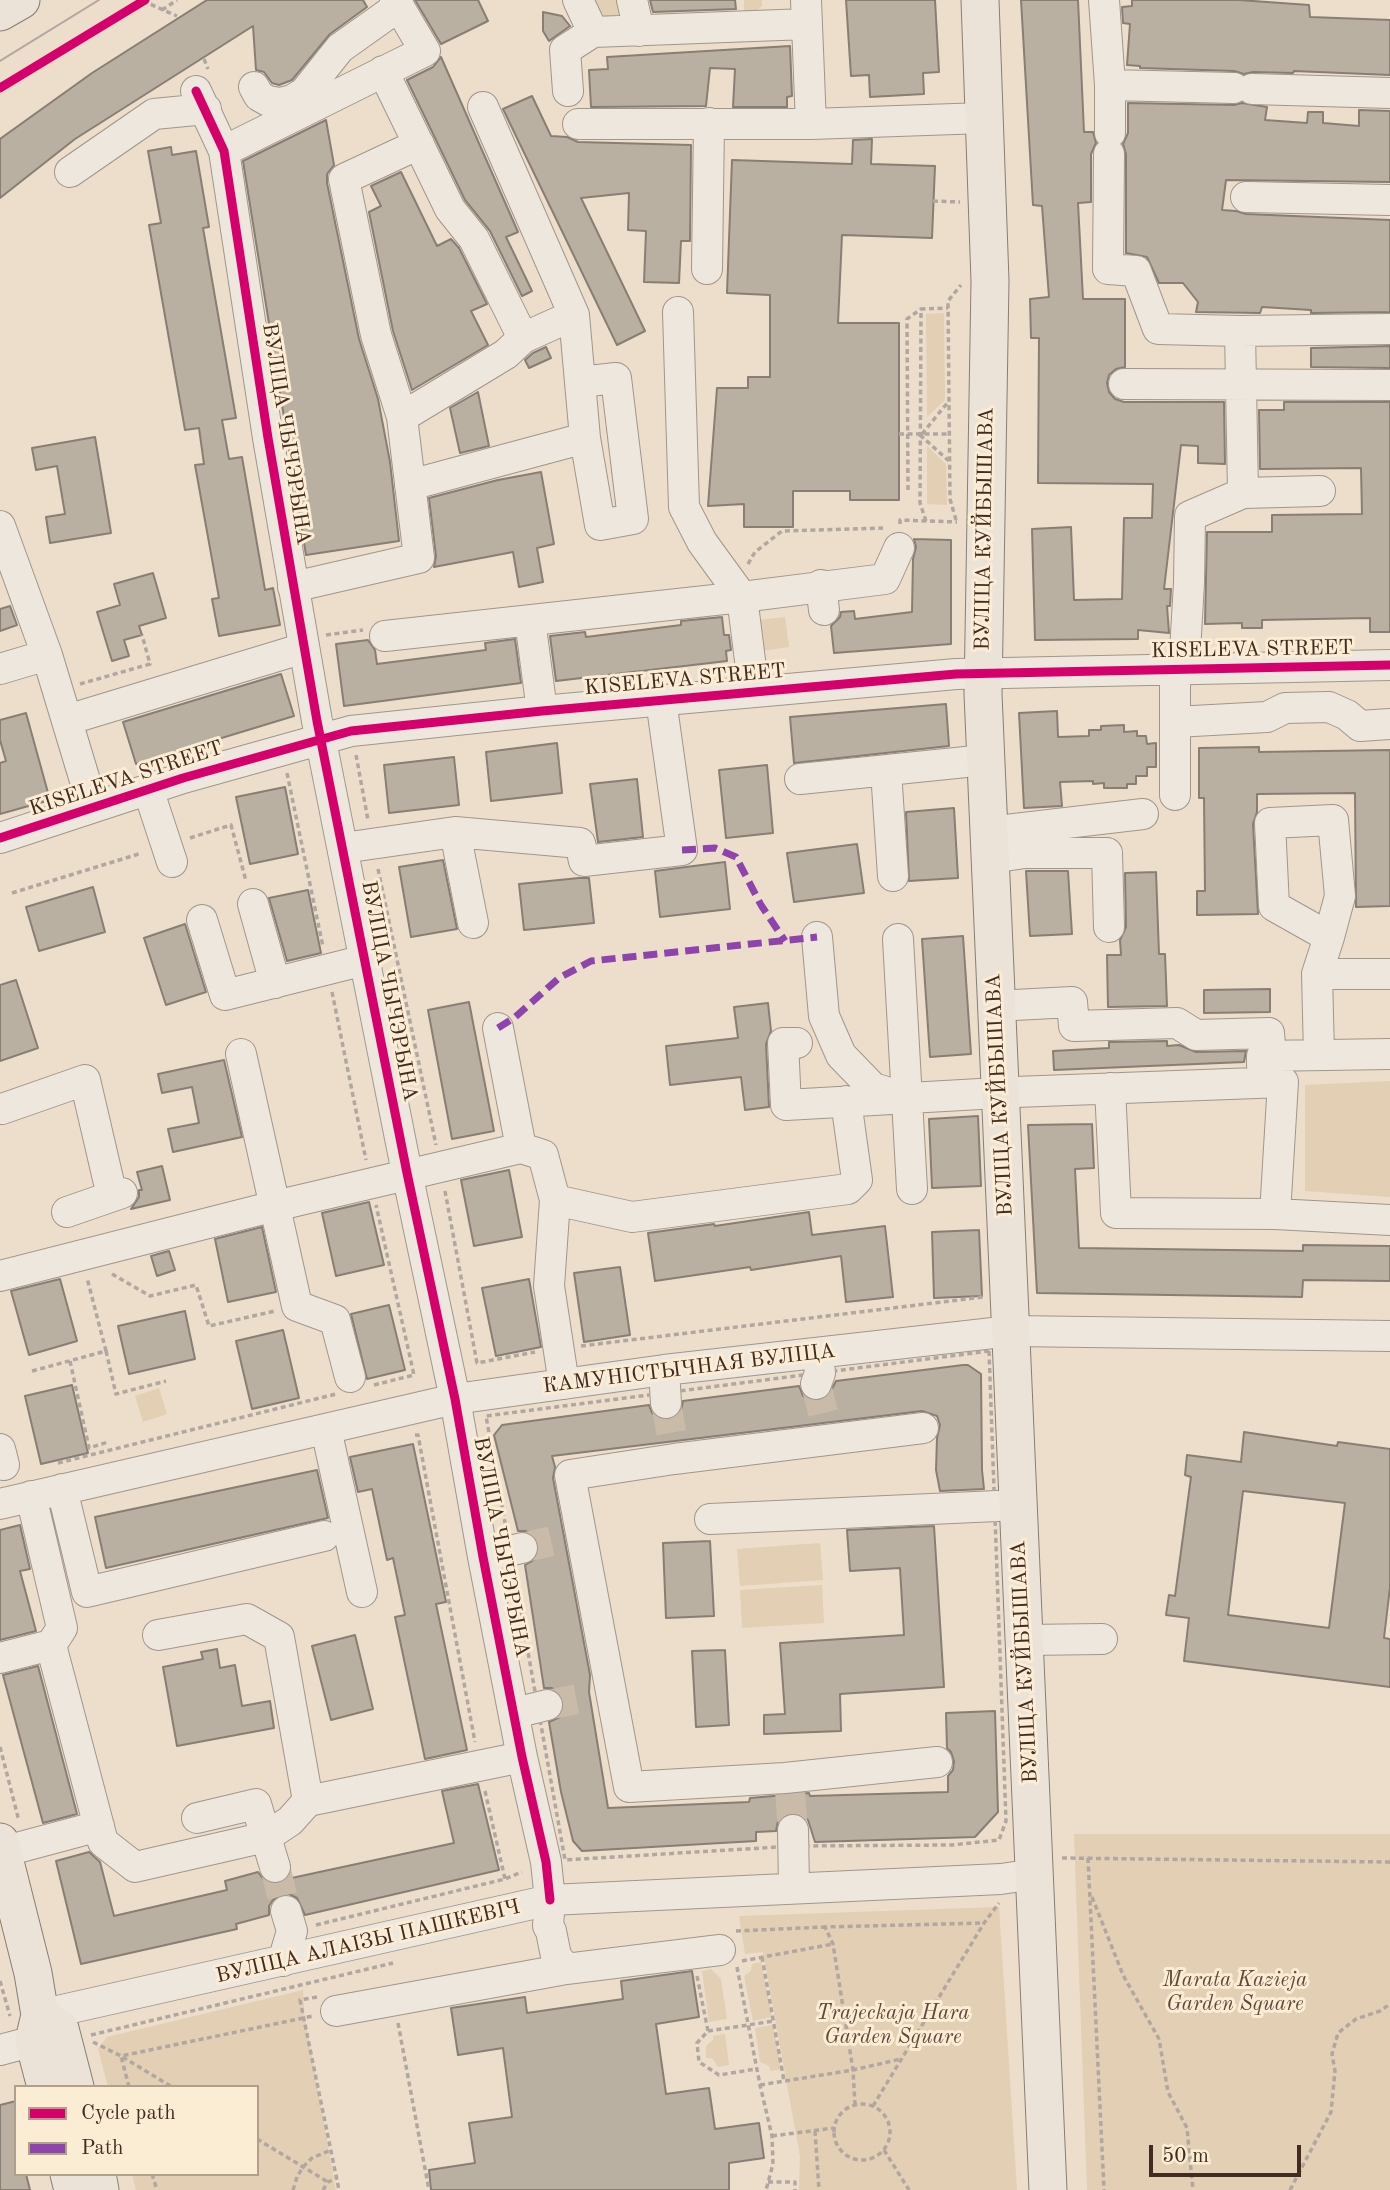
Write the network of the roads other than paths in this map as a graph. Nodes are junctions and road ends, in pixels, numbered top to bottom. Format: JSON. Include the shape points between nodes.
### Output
{"nodes":[{"id":1,"x":578,"y":0,"type":"edge"},
{"id":2,"x":632,"y":0,"type":"edge"},
{"id":3,"x":980,"y":0,"type":"edge"},
{"id":4,"x":1104,"y":0,"type":"edge"},
{"id":5,"x":397,"y":3,"type":"edge"},
{"id":6,"x":807,"y":12,"type":"edge"},
{"id":7,"x":593,"y":32,"type":"junction"},
{"id":8,"x":639,"y":32,"type":"junction"},
{"id":9,"x":383,"y":71,"type":"junction"},
{"id":10,"x":1110,"y":85,"type":"junction"},
{"id":11,"x":254,"y":87,"type":"dead end"},
{"id":12,"x":568,"y":91,"type":"dead end"},
{"id":13,"x":1390,"y":93,"type":"edge"},
{"id":14,"x":483,"y":107,"type":"dead end"},
{"id":15,"x":984,"y":118,"type":"junction"},
{"id":16,"x":709,"y":122,"type":"junction"},
{"id":17,"x":578,"y":124,"type":"dead end"},
{"id":18,"x":811,"y":124,"type":"junction"},
{"id":19,"x":419,"y":144,"type":"junction"},
{"id":20,"x":224,"y":151,"type":"junction"},
{"id":21,"x":70,"y":172,"type":"dead end"},
{"id":22,"x":1245,"y":197,"type":"dead end"},
{"id":23,"x":1390,"y":200,"type":"edge"},
{"id":24,"x":707,"y":269,"type":"dead end"},
{"id":25,"x":678,"y":312,"type":"dead end"},
{"id":26,"x":574,"y":315,"type":"junction"},
{"id":27,"x":1390,"y":330,"type":"edge"},
{"id":28,"x":1240,"y":331,"type":"junction"},
{"id":29,"x":523,"y":338,"type":"junction"},
{"id":30,"x":580,"y":382,"type":"junction"},
{"id":31,"x":1125,"y":384,"type":"dead end"},
{"id":32,"x":1241,"y":384,"type":"junction"},
{"id":33,"x":1390,"y":385,"type":"edge"},
{"id":34,"x":402,"y":417,"type":"junction"},
{"id":35,"x":585,"y":438,"type":"junction"},
{"id":36,"x":410,"y":485,"type":"junction"},
{"id":37,"x":1320,"y":491,"type":"dead end"},
{"id":38,"x":1243,"y":493,"type":"junction"},
{"id":39,"x":0,"y":526,"type":"edge"},
{"id":40,"x":899,"y":538,"type":"road end"},
{"id":41,"x":293,"y":587,"type":"junction"},
{"id":42,"x":742,"y":597,"type":"junction"},
{"id":43,"x":530,"y":620,"type":"junction"},
{"id":44,"x":385,"y":636,"type":"dead end"},
{"id":45,"x":304,"y":648,"type":"junction"},
{"id":46,"x":47,"y":655,"type":"junction"},
{"id":47,"x":1390,"y":665,"type":"edge"},
{"id":48,"x":0,"y":669,"type":"edge"},
{"id":49,"x":1179,"y":669,"type":"junction"},
{"id":50,"x":983,"y":673,"type":"junction"},
{"id":51,"x":754,"y":692,"type":"junction"},
{"id":52,"x":660,"y":700,"type":"junction"},
{"id":53,"x":542,"y":711,"type":"junction"},
{"id":54,"x":67,"y":720,"type":"junction"},
{"id":55,"x":1175,"y":722,"type":"junction"},
{"id":56,"x":1390,"y":724,"type":"edge"},
{"id":57,"x":321,"y":738,"type":"junction"},
{"id":58,"x":985,"y":760,"type":"junction"},
{"id":59,"x":886,"y":771,"type":"junction"},
{"id":60,"x":800,"y":779,"type":"dead end"},
{"id":61,"x":148,"y":789,"type":"junction"},
{"id":62,"x":1175,"y":795,"type":"dead end"},
{"id":63,"x":93,"y":807,"type":"junction"},
{"id":64,"x":1143,"y":814,"type":"dead end"},
{"id":65,"x":455,"y":832,"type":"junction"},
{"id":66,"x":0,"y":838,"type":"edge"},
{"id":67,"x":990,"y":845,"type":"junction"},
{"id":68,"x":343,"y":848,"type":"junction"},
{"id":69,"x":172,"y":862,"type":"dead end"},
{"id":70,"x":893,"y":876,"type":"dead end"},
{"id":71,"x":253,"y":904,"type":"dead end"},
{"id":72,"x":202,"y":920,"type":"dead end"},
{"id":73,"x":472,"y":923,"type":"dead end"},
{"id":74,"x":1109,"y":927,"type":"dead end"},
{"id":75,"x":817,"y":937,"type":"dead end"},
{"id":76,"x":1329,"y":937,"type":"dead end"},
{"id":77,"x":898,"y":939,"type":"dead end"},
{"id":78,"x":365,"y":960,"type":"junction"},
{"id":79,"x":1317,"y":974,"type":"junction"},
{"id":80,"x":1390,"y":974,"type":"edge"},
{"id":81,"x":275,"y":983,"type":"junction"},
{"id":82,"x":996,"y":1006,"type":"junction"},
{"id":83,"x":498,"y":1028,"type":"dead end"},
{"id":84,"x":797,"y":1043,"type":"dead end"},
{"id":85,"x":241,"y":1054,"type":"dead end"},
{"id":86,"x":1390,"y":1054,"type":"edge"},
{"id":87,"x":1319,"y":1055,"type":"junction"},
{"id":88,"x":1266,"y":1069,"type":"junction"},
{"id":89,"x":1110,"y":1088,"type":"junction"},
{"id":90,"x":999,"y":1093,"type":"junction"},
{"id":91,"x":907,"y":1098,"type":"junction"},
{"id":92,"x":846,"y":1101,"type":"junction"},
{"id":93,"x":2,"y":1109,"type":"dead end"},
{"id":94,"x":521,"y":1149,"type":"junction"},
{"id":95,"x":407,"y":1173,"type":"junction"},
{"id":96,"x":912,"y":1189,"type":"dead end"},
{"id":97,"x":555,"y":1200,"type":"junction"},
{"id":98,"x":275,"y":1206,"type":"junction"},
{"id":99,"x":67,"y":1212,"type":"dead end"},
{"id":100,"x":1275,"y":1214,"type":"junction"},
{"id":101,"x":1390,"y":1220,"type":"edge"},
{"id":102,"x":0,"y":1276,"type":"edge"},
{"id":103,"x":1011,"y":1331,"type":"junction"},
{"id":104,"x":1390,"y":1336,"type":"edge"},
{"id":105,"x":818,"y":1353,"type":"junction"},
{"id":106,"x":664,"y":1370,"type":"junction"},
{"id":107,"x":564,"y":1384,"type":"junction"},
{"id":108,"x":816,"y":1384,"type":"tunnel mouth"},
{"id":109,"x":352,"y":1386,"type":"road end"},
{"id":110,"x":455,"y":1399,"type":"junction"},
{"id":111,"x":666,"y":1403,"type":"tunnel mouth"},
{"id":112,"x":923,"y":1427,"type":"dead end"},
{"id":113,"x":326,"y":1429,"type":"junction"},
{"id":114,"x":55,"y":1477,"type":"junction"},
{"id":115,"x":31,"y":1496,"type":"junction"},
{"id":116,"x":0,"y":1504,"type":"edge"},
{"id":117,"x":1018,"y":1505,"type":"junction"},
{"id":118,"x":710,"y":1519,"type":"dead end"},
{"id":119,"x":324,"y":1536,"type":"dead end"},
{"id":120,"x":523,"y":1548,"type":"tunnel mouth"},
{"id":121,"x":483,"y":1557,"type":"junction"},
{"id":122,"x":362,"y":1592,"type":"dead end"},
{"id":123,"x":158,"y":1635,"type":"dead end"},
{"id":124,"x":1102,"y":1639,"type":"dead end"},
{"id":125,"x":1025,"y":1640,"type":"junction"},
{"id":126,"x":51,"y":1645,"type":"junction"},
{"id":127,"x":0,"y":1658,"type":"edge"},
{"id":128,"x":547,"y":1704,"type":"tunnel mouth"},
{"id":129,"x":515,"y":1713,"type":"junction"},
{"id":130,"x":522,"y":1757,"type":"junction"},
{"id":131,"x":937,"y":1762,"type":"dead end"},
{"id":132,"x":308,"y":1801,"type":"junction"},
{"id":133,"x":197,"y":1818,"type":"dead end"},
{"id":134,"x":99,"y":1826,"type":"junction"},
{"id":135,"x":793,"y":1829,"type":"tunnel mouth"},
{"id":136,"x":266,"y":1837,"type":"junction"},
{"id":137,"x":9,"y":1847,"type":"edge"},
{"id":138,"x":1046,"y":1866,"type":"junction"},
{"id":139,"x":275,"y":1867,"type":"tunnel mouth"},
{"id":140,"x":794,"y":1887,"type":"junction"},
{"id":141,"x":561,"y":1899,"type":"junction"},
{"id":142,"x":289,"y":1921,"type":"tunnel mouth"},
{"id":143,"x":706,"y":1952,"type":"road end"},
{"id":144,"x":283,"y":1961,"type":"junction"},
{"id":145,"x":566,"y":1969,"type":"junction"},
{"id":146,"x":336,"y":2011,"type":"road end"},
{"id":147,"x":25,"y":2035,"type":"edge"},
{"id":148,"x":45,"y":2085,"type":"edge"},
{"id":149,"x":74,"y":2085,"type":"edge"},
{"id":150,"x":1048,"y":2190,"type":"edge"}],
"edges":[{"from":1,"to":7,"type":"street"},
{"from":2,"to":8,"type":"street"},
{"from":3,"to":15,"type":"main road","name":"ВУЛІЦА КУЙБЫШАВА"},
{"from":4,"to":10,"type":"street"},
{"from":5,"to":9,"type":"street","via":[[425,51]]},
{"from":5,"to":11,"type":"street","via":[[340,48],[304,93],[281,103],[259,96]]},
{"from":6,"to":8,"type":"street"},
{"from":6,"to":18,"type":"street"},
{"from":7,"to":8,"type":"street"},
{"from":7,"to":12,"type":"street","via":[[565,50]]},
{"from":9,"to":19,"type":"street"},
{"from":9,"to":20,"type":"street"},
{"from":10,"to":13,"type":"street"},
{"from":10,"to":28,"type":"street","via":[[1108,269],[1136,271],[1158,329]]},
{"from":14,"to":26,"type":"street"},
{"from":15,"to":18,"type":"street"},
{"from":15,"to":50,"type":"main road","name":"ВУЛІЦА КУЙБЫШАВА","via":[[990,281]]},
{"from":16,"to":17,"type":"street"},
{"from":16,"to":18,"type":"street"},
{"from":16,"to":24,"type":"street"},
{"from":19,"to":29,"type":"street","via":[[450,209],[474,239]]},
{"from":19,"to":34,"type":"street","via":[[344,179],[376,335]]},
{"from":20,"to":21,"type":"street","name":"ВУЛІЦА ЧЫЧЭРЫНА","via":[[201,100],[154,114]]},
{"from":20,"to":41,"type":"street","name":"ВУЛІЦА ЧЫЧЭРЫНА"},
{"from":22,"to":23,"type":"street"},
{"from":25,"to":42,"type":"street","via":[[684,507],[702,542]]},
{"from":26,"to":29,"type":"street"},
{"from":26,"to":30,"type":"street"},
{"from":27,"to":28,"type":"street"},
{"from":28,"to":32,"type":"street"},
{"from":29,"to":34,"type":"street","via":[[506,354]]},
{"from":30,"to":35,"type":"street"},
{"from":30,"to":35,"type":"street","via":[[616,379],[633,519],[600,525]]},
{"from":31,"to":32,"type":"street"},
{"from":32,"to":33,"type":"street"},
{"from":32,"to":38,"type":"street"},
{"from":34,"to":36,"type":"street"},
{"from":35,"to":36,"type":"street"},
{"from":36,"to":41,"type":"street","via":[[419,558]]},
{"from":37,"to":38,"type":"street"},
{"from":38,"to":49,"type":"street","via":[[1189,516],[1189,583]]},
{"from":39,"to":46,"type":"street"},
{"from":40,"to":42,"type":"street","via":[[885,579],[823,598]]},
{"from":41,"to":45,"type":"street","name":"ВУЛІЦА ЧЫЧЭРЫНА"},
{"from":42,"to":43,"type":"street"},
{"from":42,"to":51,"type":"street"},
{"from":43,"to":44,"type":"street"},
{"from":43,"to":53,"type":"street"},
{"from":45,"to":54,"type":"street"},
{"from":45,"to":57,"type":"street","name":"ВУЛІЦА ЧЫЧЭРЫНА"},
{"from":46,"to":48,"type":"street"},
{"from":46,"to":54,"type":"street"},
{"from":47,"to":49,"type":"street","name":"KISELEVA STREET"},
{"from":49,"to":50,"type":"street","name":"KISELEVA STREET"},
{"from":49,"to":55,"type":"street"},
{"from":50,"to":51,"type":"street","name":"KISELEVA STREET"},
{"from":50,"to":58,"type":"main road","name":"ВУЛІЦА КУЙБЫШАВА"},
{"from":51,"to":52,"type":"street","name":"KISELEVA STREET"},
{"from":52,"to":53,"type":"street","name":"KISELEVA STREET"},
{"from":52,"to":65,"type":"street","via":[[682,850],[584,861],[580,843]]},
{"from":53,"to":57,"type":"street","name":"KISELEVA STREET"},
{"from":54,"to":63,"type":"street"},
{"from":55,"to":56,"type":"street","via":[[1267,717],[1286,708],[1329,706],[1360,726]]},
{"from":55,"to":62,"type":"street"},
{"from":57,"to":61,"type":"street","name":"KISELEVA STREET"},
{"from":57,"to":68,"type":"street","name":"ВУЛІЦА ЧЫЧЭРЫНА"},
{"from":58,"to":59,"type":"street"},
{"from":58,"to":67,"type":"main road","name":"ВУЛІЦА КУЙБЫШАВА"},
{"from":59,"to":60,"type":"street"},
{"from":59,"to":70,"type":"street"},
{"from":61,"to":63,"type":"street","name":"KISELEVA STREET"},
{"from":61,"to":69,"type":"street"},
{"from":63,"to":66,"type":"street","name":"KISELEVA STREET"},
{"from":64,"to":67,"type":"street"},
{"from":65,"to":68,"type":"street"},
{"from":65,"to":73,"type":"street"},
{"from":67,"to":74,"type":"street","via":[[1025,853],[1107,853]]},
{"from":67,"to":82,"type":"main road","name":"ВУЛІЦА КУЙБЫШАВА"},
{"from":68,"to":78,"type":"street","name":"ВУЛІЦА ЧЫЧЭРЫНА"},
{"from":71,"to":81,"type":"street"},
{"from":72,"to":81,"type":"street","via":[[225,995]]},
{"from":75,"to":91,"type":"street","via":[[824,1016],[841,1055],[873,1088]]},
{"from":76,"to":79,"type":"street"},
{"from":77,"to":91,"type":"street"},
{"from":78,"to":81,"type":"street"},
{"from":78,"to":95,"type":"street","name":"ВУЛІЦА ЧЫЧЭРЫНА"},
{"from":79,"to":80,"type":"street"},
{"from":79,"to":87,"type":"street"},
{"from":82,"to":88,"type":"street","via":[[1072,1002],[1074,1026],[1177,1023],[1196,1035],[1269,1033]]},
{"from":82,"to":90,"type":"main road","name":"ВУЛІЦА КУЙБЫШАВА"},
{"from":83,"to":94,"type":"street"},
{"from":84,"to":92,"type":"street","via":[[782,1043],[786,1105]]},
{"from":85,"to":98,"type":"street"},
{"from":86,"to":87,"type":"street"},
{"from":87,"to":88,"type":"street"},
{"from":88,"to":89,"type":"street"},
{"from":88,"to":100,"type":"street","via":[[1283,1082]]},
{"from":89,"to":90,"type":"street"},
{"from":89,"to":100,"type":"street","via":[[1116,1213]]},
{"from":90,"to":91,"type":"street"},
{"from":90,"to":103,"type":"main road","name":"ВУЛІЦА КУЙБЫШАВА"},
{"from":91,"to":92,"type":"street"},
{"from":91,"to":96,"type":"street"},
{"from":92,"to":97,"type":"street","via":[[857,1180],[848,1189],[632,1217]]},
{"from":93,"to":99,"type":"street","via":[[85,1080],[117,1195]]},
{"from":94,"to":95,"type":"street"},
{"from":94,"to":97,"type":"street","via":[[543,1155]]},
{"from":95,"to":98,"type":"street"},
{"from":95,"to":110,"type":"street","name":"ВУЛІЦА ЧЫЧЭРЫНА"},
{"from":97,"to":107,"type":"street","via":[[549,1286]]},
{"from":98,"to":102,"type":"street"},
{"from":98,"to":109,"type":"street","via":[[297,1306],[335,1320]]},
{"from":100,"to":101,"type":"street"},
{"from":103,"to":104,"type":"street","name":"КАМУНІСТЫЧНАЯ ВУЛІЦА"},
{"from":103,"to":105,"type":"street","name":"КАМУНІСТЫЧНАЯ ВУЛІЦА"},
{"from":103,"to":117,"type":"main road","name":"ВУЛІЦА КУЙБЫШАВА"},
{"from":105,"to":106,"type":"street","name":"КАМУНІСТЫЧНАЯ ВУЛІЦА"},
{"from":105,"to":108,"type":"street"},
{"from":106,"to":107,"type":"street","name":"КАМУНІСТЫЧНАЯ ВУЛІЦА"},
{"from":106,"to":111,"type":"street"},
{"from":107,"to":110,"type":"street","name":"КАМУНІСТЫЧНАЯ ВУЛІЦА"},
{"from":110,"to":113,"type":"street","name":"КАМУНІСТЫЧНАЯ ВУЛІЦА"},
{"from":110,"to":121,"type":"street","name":"ВУЛІЦА ЧЫЧЭРЫНА"},
{"from":112,"to":131,"type":"street","via":[[826,1431],[673,1450],[570,1475],[600,1694],[629,1787],[788,1784]]},
{"from":113,"to":114,"type":"street","name":"КАМУНІСТЫЧНАЯ ВУЛІЦА"},
{"from":113,"to":122,"type":"street"},
{"from":114,"to":115,"type":"street","name":"КАМУНІСТЫЧНАЯ ВУЛІЦА"},
{"from":114,"to":119,"type":"street","via":[[87,1592]]},
{"from":115,"to":116,"type":"street","name":"КАМУНІСТЫЧНАЯ ВУЛІЦА"},
{"from":115,"to":126,"type":"street","via":[[62,1628]]},
{"from":117,"to":118,"type":"street"},
{"from":117,"to":125,"type":"main road","name":"ВУЛІЦА КУЙБЫШАВА"},
{"from":120,"to":121,"type":"street"},
{"from":121,"to":129,"type":"street","name":"ВУЛІЦА ЧЫЧЭРЫНА"},
{"from":123,"to":132,"type":"street","via":[[247,1619],[279,1637]]},
{"from":124,"to":125,"type":"street"},
{"from":125,"to":138,"type":"main road","name":"ВУЛІЦА КУЙБЫШАВА"},
{"from":126,"to":127,"type":"street"},
{"from":126,"to":134,"type":"street"},
{"from":128,"to":129,"type":"street"},
{"from":129,"to":130,"type":"street","name":"ВУЛІЦА ЧЫЧЭРЫНА"},
{"from":130,"to":132,"type":"street"},
{"from":130,"to":141,"type":"street","name":"ВУЛІЦА ЧЫЧЭРЫНА","via":[[546,1862]]},
{"from":132,"to":136,"type":"street"},
{"from":133,"to":136,"type":"street","via":[[256,1804]]},
{"from":134,"to":136,"type":"street","via":[[103,1842],[135,1867]]},
{"from":134,"to":137,"type":"street"},
{"from":135,"to":140,"type":"street"},
{"from":136,"to":139,"type":"street"},
{"from":137,"to":147,"type":"main road","via":[[33,1973]]},
{"from":138,"to":140,"type":"street","name":"ВУЛІЦА АЛАІЗЫ ПАШКЕВІЧ","via":[[1002,1879]]},
{"from":138,"to":150,"type":"main road","name":"ВУЛІЦА КУЙБЫШАВА"},
{"from":140,"to":141,"type":"street","name":"ВУЛІЦА АЛАІЗЫ ПАШКЕВІЧ"},
{"from":141,"to":144,"type":"street","name":"ВУЛІЦА АЛАІЗЫ ПАШКЕВІЧ"},
{"from":141,"to":145,"type":"street","name":"ВУЛІЦА ЧЫЧЭРЫНА","via":[[548,1926],[555,1956]]},
{"from":142,"to":144,"type":"street"},
{"from":143,"to":145,"type":"street"},
{"from":144,"to":147,"type":"street","name":"ВУЛІЦА АЛАІЗЫ ПАШКЕВІЧ"},
{"from":145,"to":146,"type":"street"},
{"from":147,"to":148,"type":"main road"},
{"from":147,"to":149,"type":"main road","via":[[60,2029]]}]}
